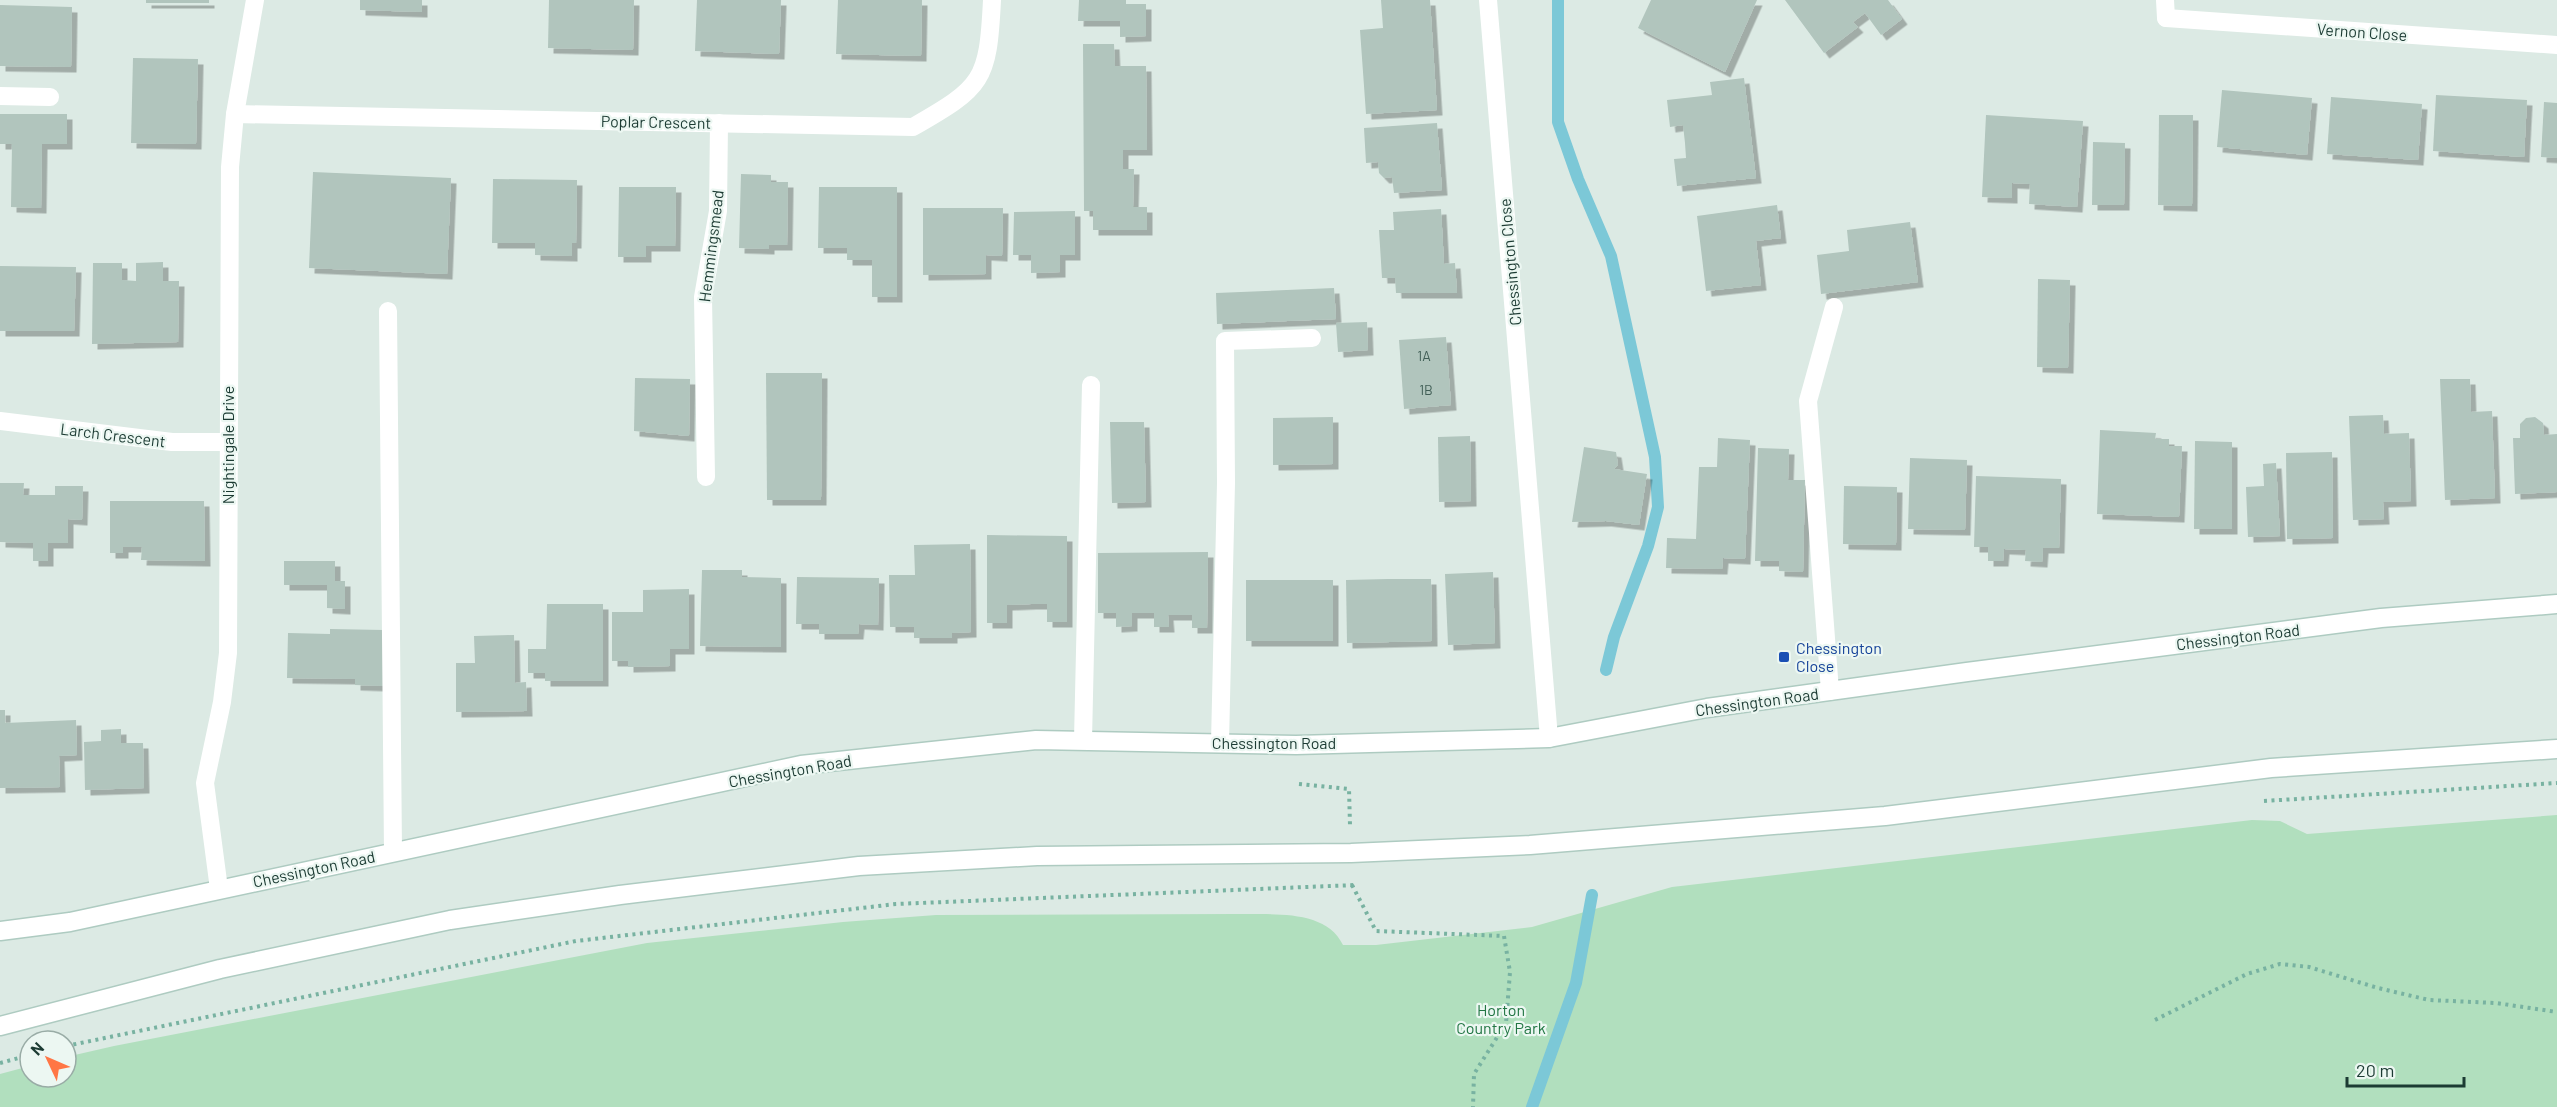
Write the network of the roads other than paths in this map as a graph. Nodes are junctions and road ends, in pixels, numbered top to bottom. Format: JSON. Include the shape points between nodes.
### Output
{"nodes":[{"id":1,"x":255,"y":0,"type":"edge"},
{"id":2,"x":992,"y":0,"type":"edge"},
{"id":3,"x":1488,"y":0,"type":"edge"},
{"id":4,"x":2165,"y":9,"type":"edge"},
{"id":5,"x":2557,"y":45,"type":"edge"},
{"id":6,"x":0,"y":96,"type":"edge"},
{"id":7,"x":50,"y":97,"type":"dead end"},
{"id":8,"x":236,"y":114,"type":"junction"},
{"id":9,"x":719,"y":123,"type":"junction"},
{"id":10,"x":1834,"y":307,"type":"dead end"},
{"id":11,"x":388,"y":311,"type":"dead end"},
{"id":12,"x":1312,"y":338,"type":"dead end"},
{"id":13,"x":1091,"y":385,"type":"dead end"},
{"id":14,"x":0,"y":421,"type":"edge"},
{"id":15,"x":227,"y":442,"type":"junction"},
{"id":16,"x":706,"y":477,"type":"dead end"},
{"id":17,"x":2557,"y":604,"type":"edge"},
{"id":18,"x":1830,"y":691,"type":"junction"},
{"id":19,"x":1549,"y":738,"type":"junction"},
{"id":20,"x":1083,"y":740,"type":"junction"},
{"id":21,"x":1220,"y":743,"type":"junction"},
{"id":22,"x":2557,"y":749,"type":"edge"},
{"id":23,"x":393,"y":852,"type":"junction"},
{"id":24,"x":219,"y":888,"type":"junction"},
{"id":25,"x":0,"y":931,"type":"edge"},
{"id":26,"x":0,"y":1026,"type":"edge"}],
"edges":[{"from":1,"to":8,"type":"main road","name":"Nightingale Drive"},
{"from":2,"to":9,"type":"main road","name":"Poplar Crescent","via":[[990,44],[983,73],[966,94],[913,128]]},
{"from":3,"to":19,"type":"main road","name":"Chessington Close"},
{"from":4,"to":5,"type":"main road","name":"Vernon Close"},
{"from":6,"to":7,"type":"main road"},
{"from":8,"to":9,"type":"main road","name":"Poplar Crescent"},
{"from":8,"to":15,"type":"main road","name":"Nightingale Drive","via":[[230,167]]},
{"from":9,"to":16,"type":"main road","name":"Hemmingsmead","via":[[718,211],[703,297]]},
{"from":10,"to":18,"type":"main road","via":[[1808,401]]},
{"from":11,"to":23,"type":"main road"},
{"from":12,"to":21,"type":"main road","via":[[1225,341]]},
{"from":13,"to":20,"type":"main road"},
{"from":14,"to":15,"type":"main road","name":"Larch Crescent","via":[[171,442]]},
{"from":15,"to":24,"type":"main road","name":"Nightingale Drive","via":[[228,653],[205,783]]},
{"from":17,"to":18,"type":"main road","name":"Chessington Road","via":[[2381,618]]},
{"from":18,"to":19,"type":"main road","name":"Chessington Road","via":[[1707,708]]},
{"from":19,"to":21,"type":"main road","name":"Chessington Road","via":[[1296,745]]},
{"from":20,"to":21,"type":"main road","name":"Chessington Road"},
{"from":20,"to":23,"type":"main road","name":"Chessington Road","via":[[1036,740],[801,765]]},
{"from":22,"to":26,"type":"main road","via":[[2271,768],[1886,816],[1530,845],[1351,853],[1038,856],[859,866],[450,920],[220,969]]},
{"from":23,"to":24,"type":"main road","name":"Chessington Road"},
{"from":24,"to":25,"type":"main road","name":"Chessington Road","via":[[70,922]]}]}
